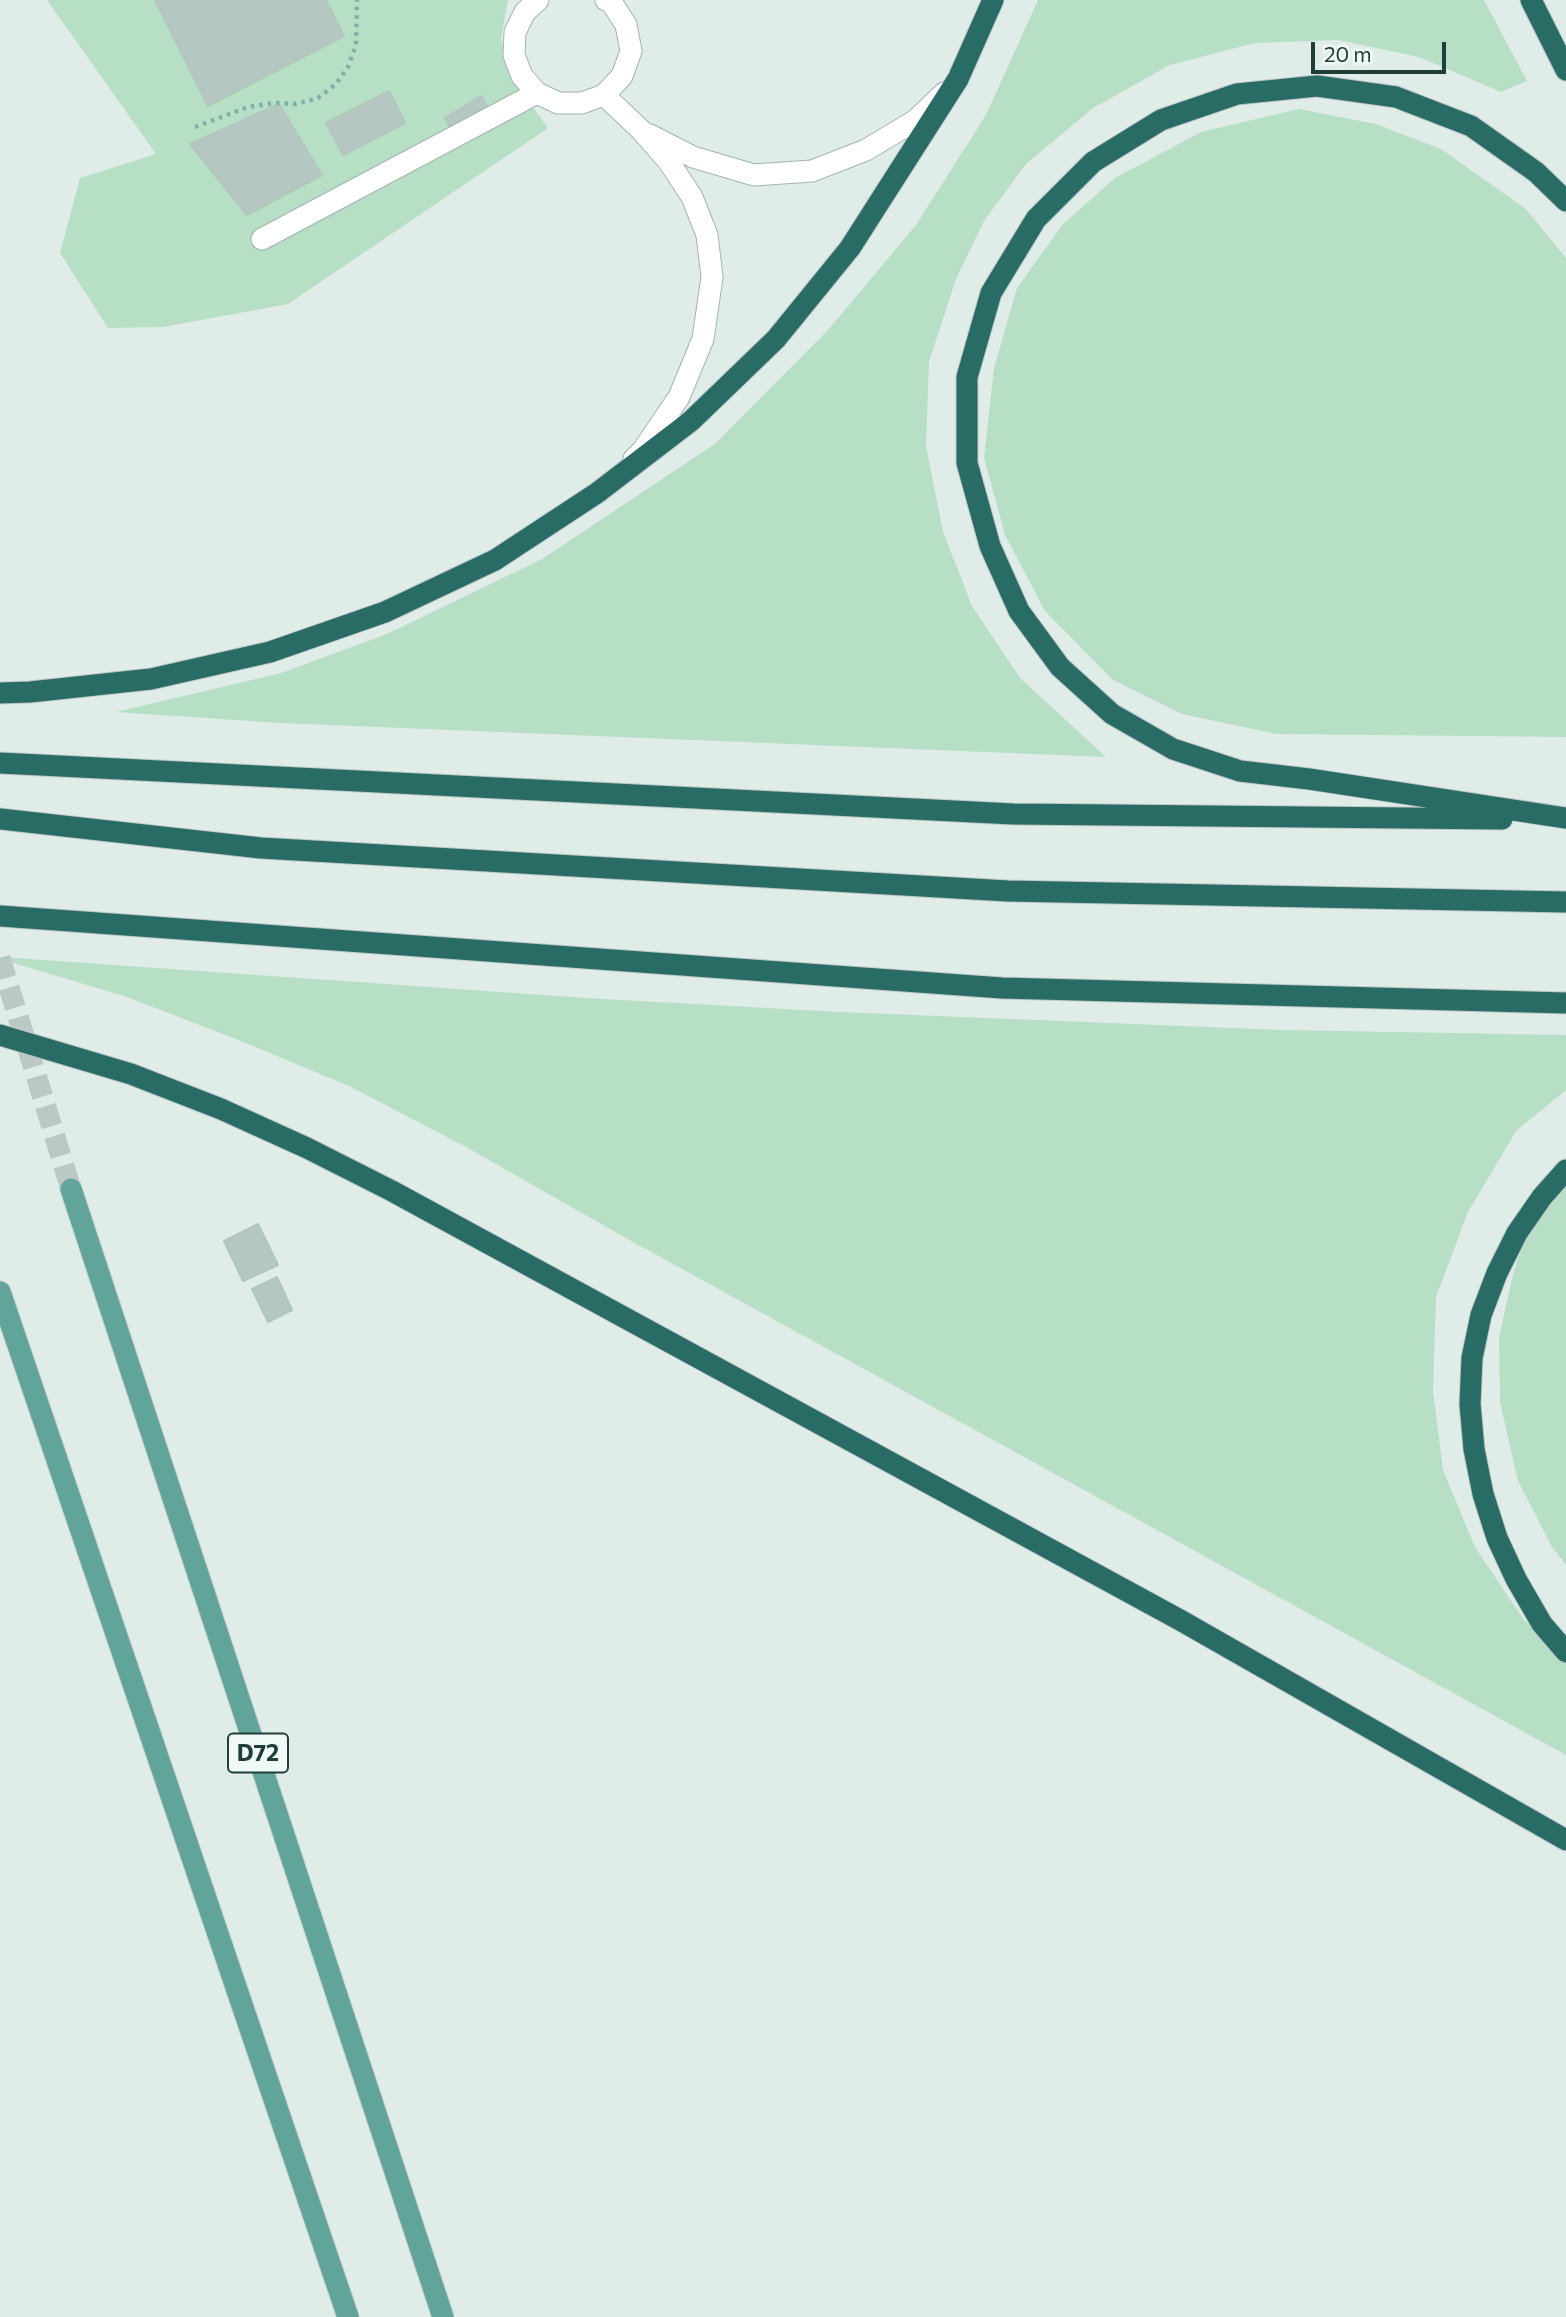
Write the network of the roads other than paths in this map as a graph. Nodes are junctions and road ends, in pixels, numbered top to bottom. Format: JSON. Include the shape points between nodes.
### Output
{"nodes":[{"id":1,"x":538,"y":0,"type":"edge"},
{"id":2,"x":606,"y":0,"type":"edge"},
{"id":3,"x":993,"y":0,"type":"edge"},
{"id":4,"x":1531,"y":0,"type":"edge"},
{"id":5,"x":1566,"y":70,"type":"edge"},
{"id":6,"x":958,"y":79,"type":"junction"},
{"id":7,"x":537,"y":93,"type":"junction"},
{"id":8,"x":604,"y":94,"type":"junction"},
{"id":9,"x":642,"y":131,"type":"junction"},
{"id":10,"x":1566,"y":201,"type":"edge"},
{"id":11,"x":262,"y":239,"type":"dead end"},
{"id":12,"x":597,"y":493,"type":"junction"},
{"id":13,"x":0,"y":693,"type":"edge"},
{"id":14,"x":0,"y":763,"type":"edge"},
{"id":15,"x":0,"y":819,"type":"edge"},
{"id":16,"x":1566,"y":819,"type":"edge"},
{"id":17,"x":1566,"y":902,"type":"edge"},
{"id":18,"x":0,"y":916,"type":"edge"},
{"id":19,"x":1566,"y":1003,"type":"edge"},
{"id":20,"x":0,"y":1035,"type":"edge"},
{"id":21,"x":1566,"y":1170,"type":"edge"},
{"id":22,"x":71,"y":1189,"type":"tunnel mouth"},
{"id":23,"x":0,"y":1292,"type":"edge"},
{"id":24,"x":1566,"y":1652,"type":"edge"},
{"id":25,"x":1566,"y":1840,"type":"edge"},
{"id":26,"x":348,"y":2317,"type":"edge"},
{"id":27,"x":443,"y":2317,"type":"edge"}],
"edges":[{"from":1,"to":7,"type":"lane","via":[[525,12],[515,32],[514,55],[522,76]]},
{"from":2,"to":8,"type":"lane","via":[[626,25],[631,51],[622,76]]},
{"from":3,"to":6,"type":"highway"},
{"from":4,"to":5,"type":"highway"},
{"from":6,"to":9,"type":"lane","via":[[916,120],[866,150],[811,171],[754,175],[693,157]]},
{"from":6,"to":12,"type":"highway","via":[[850,248],[776,339],[691,421]]},
{"from":7,"to":8,"type":"lane","via":[[558,103],[582,103]]},
{"from":7,"to":11,"type":"lane"},
{"from":8,"to":9,"type":"lane"},
{"from":9,"to":12,"type":"lane","via":[[692,197],[707,236],[712,277],[704,339],[679,397],[643,450]]},
{"from":10,"to":16,"type":"highway","via":[[1536,172],[1471,126],[1396,97],[1317,86],[1237,94],[1161,120],[1093,162],[1036,219],[991,293],[967,377],[967,463],[990,546],[1019,611],[1060,667],[1112,714],[1173,749],[1240,771]]},
{"from":12,"to":13,"type":"highway","via":[[495,560],[385,612],[271,652],[151,679]]},
{"from":14,"to":16,"type":"highway","via":[[1013,814]]},
{"from":15,"to":17,"type":"highway","via":[[261,848],[1008,891]]},
{"from":18,"to":19,"type":"highway","via":[[1002,988]]},
{"from":20,"to":25,"type":"highway","via":[[131,1074],[221,1109],[392,1191],[1180,1620]]},
{"from":21,"to":24,"type":"highway","via":[[1542,1196],[1496,1273],[1472,1358],[1470,1404],[1483,1494],[1497,1538],[1542,1624]]},
{"from":22,"to":27,"type":"main road","number":"D72"},
{"from":23,"to":26,"type":"main road"}]}
